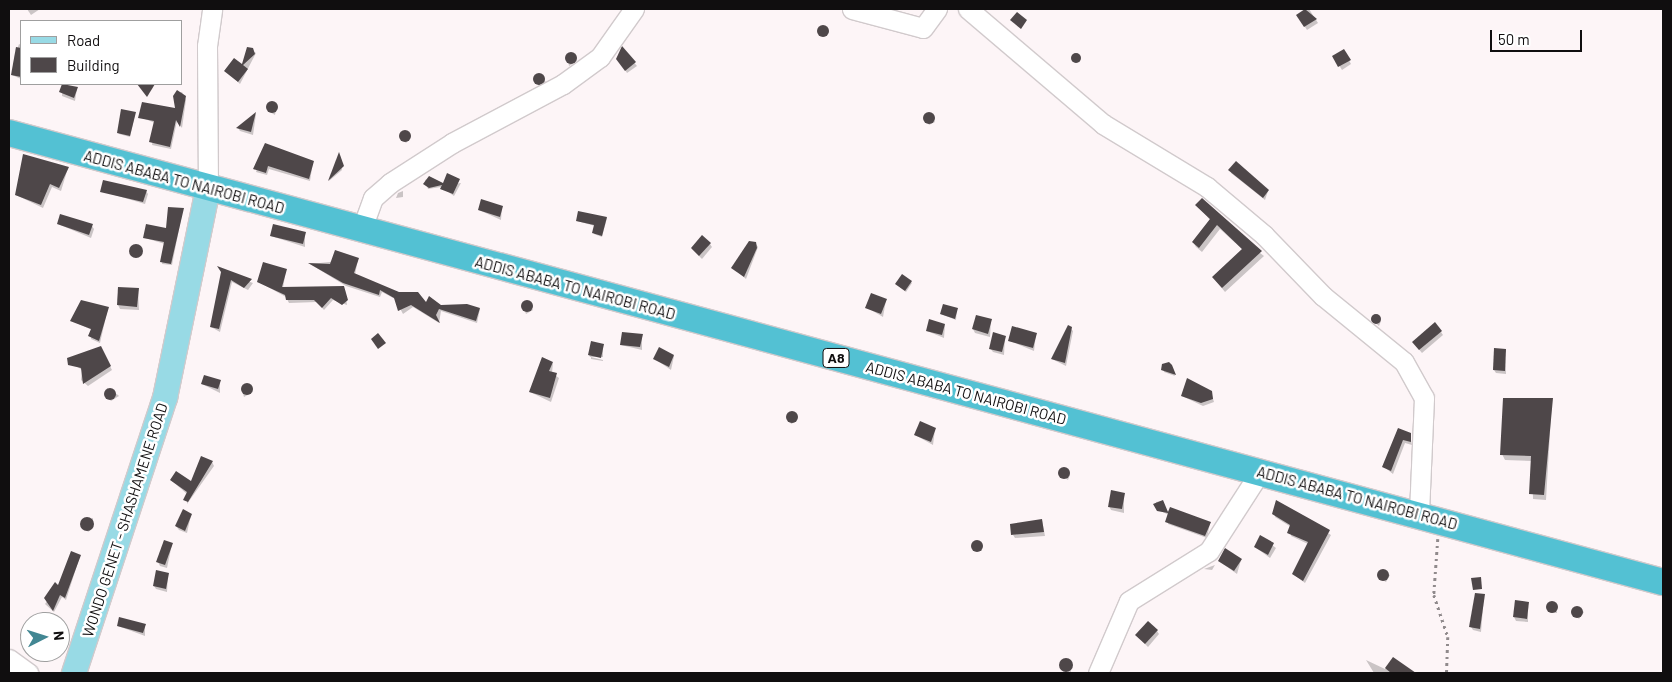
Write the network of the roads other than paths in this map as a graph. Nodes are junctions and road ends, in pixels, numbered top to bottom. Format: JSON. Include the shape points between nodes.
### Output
{"nodes":[{"id":1,"x":212,"y":9,"type":"edge"},
{"id":2,"x":634,"y":9,"type":"edge"},
{"id":3,"x":852,"y":9,"type":"edge"},
{"id":4,"x":937,"y":9,"type":"edge"},
{"id":5,"x":968,"y":9,"type":"edge"},
{"id":6,"x":9,"y":134,"type":"edge"},
{"id":7,"x":208,"y":190,"type":"junction"},
{"id":8,"x":361,"y":231,"type":"junction"},
{"id":9,"x":1260,"y":472,"type":"junction"},
{"id":10,"x":1430,"y":518,"type":"junction"},
{"id":11,"x":1663,"y":582,"type":"edge"},
{"id":12,"x":9,"y":659,"type":"edge"},
{"id":13,"x":28,"y":673,"type":"edge"},
{"id":14,"x":74,"y":673,"type":"edge"},
{"id":15,"x":1098,"y":673,"type":"edge"}],
"edges":[{"from":1,"to":7,"type":"street","via":[[207,46]]},
{"from":2,"to":8,"type":"street","via":[[600,56],[563,84],[459,139],[390,183],[373,198]]},
{"from":3,"to":4,"type":"street","via":[[923,28]]},
{"from":5,"to":10,"type":"street","via":[[1103,124],[1207,188],[1264,235],[1323,296],[1404,362],[1424,398]]},
{"from":6,"to":7,"type":"highway","name":"ADDIS ABABA TO NAIROBI ROAD","number":"A8"},
{"from":7,"to":8,"type":"highway","name":"ADDIS ABABA TO NAIROBI ROAD","number":"A8"},
{"from":7,"to":14,"type":"main road","name":"WONDO GENET - SHASHAMENE ROAD","via":[[160,417]]},
{"from":8,"to":9,"type":"highway","name":"ADDIS ABABA TO NAIROBI ROAD","number":"A8"},
{"from":9,"to":10,"type":"highway","name":"ADDIS ABABA TO NAIROBI ROAD","number":"A8"},
{"from":9,"to":15,"type":"street","via":[[1209,551],[1129,601]]},
{"from":10,"to":11,"type":"highway","name":"ADDIS ABABA TO NAIROBI ROAD","number":"A8"},
{"from":12,"to":13,"type":"street"}]}
